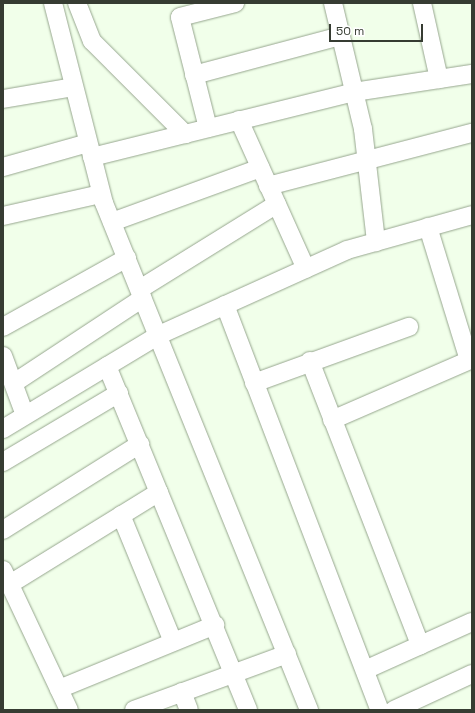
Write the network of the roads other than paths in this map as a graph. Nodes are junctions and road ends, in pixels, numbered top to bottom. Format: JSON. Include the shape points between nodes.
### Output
{"nodes":[{"id":1,"x":53,"y":3,"type":"edge"},
{"id":2,"x":77,"y":3,"type":"edge"},
{"id":3,"x":235,"y":3,"type":"edge"},
{"id":4,"x":333,"y":3,"type":"edge"},
{"id":5,"x":422,"y":3,"type":"edge"},
{"id":6,"x":178,"y":10,"type":"edge"},
{"id":7,"x":341,"y":36,"type":"junction"},
{"id":8,"x":472,"y":74,"type":"edge"},
{"id":9,"x":194,"y":75,"type":"junction"},
{"id":10,"x":439,"y":79,"type":"junction"},
{"id":11,"x":73,"y":87,"type":"junction"},
{"id":12,"x":354,"y":92,"type":"junction"},
{"id":13,"x":3,"y":99,"type":"edge"},
{"id":14,"x":239,"y":120,"type":"junction"},
{"id":15,"x":208,"y":128,"type":"junction"},
{"id":16,"x":472,"y":133,"type":"edge"},
{"id":17,"x":185,"y":134,"type":"junction"},
{"id":18,"x":90,"y":150,"type":"junction"},
{"id":19,"x":367,"y":160,"type":"junction"},
{"id":20,"x":3,"y":167,"type":"edge"},
{"id":21,"x":260,"y":168,"type":"junction"},
{"id":22,"x":268,"y":186,"type":"junction"},
{"id":23,"x":101,"y":194,"type":"junction"},
{"id":24,"x":277,"y":204,"type":"junction"},
{"id":25,"x":472,"y":215,"type":"edge"},
{"id":26,"x":3,"y":216,"type":"edge"},
{"id":27,"x":112,"y":222,"type":"junction"},
{"id":28,"x":428,"y":227,"type":"junction"},
{"id":29,"x":376,"y":242,"type":"junction"},
{"id":30,"x":127,"y":258,"type":"junction"},
{"id":31,"x":306,"y":269,"type":"junction"},
{"id":32,"x":142,"y":294,"type":"junction"},
{"id":33,"x":225,"y":305,"type":"junction"},
{"id":34,"x":3,"y":327,"type":"edge"},
{"id":35,"x":409,"y":327,"type":"dead end"},
{"id":36,"x":159,"y":335,"type":"junction"},
{"id":37,"x":3,"y":356,"type":"edge"},
{"id":38,"x":470,"y":359,"type":"edge"},
{"id":39,"x":310,"y":361,"type":"junction"},
{"id":40,"x":107,"y":366,"type":"junction"},
{"id":41,"x":254,"y":383,"type":"junction"},
{"id":42,"x":11,"y":388,"type":"edge"},
{"id":43,"x":119,"y":393,"type":"junction"},
{"id":44,"x":25,"y":415,"type":"junction"},
{"id":45,"x":332,"y":420,"type":"junction"},
{"id":46,"x":3,"y":429,"type":"edge"},
{"id":47,"x":140,"y":444,"type":"junction"},
{"id":48,"x":3,"y":462,"type":"edge"},
{"id":49,"x":159,"y":492,"type":"junction"},
{"id":50,"x":121,"y":516,"type":"junction"},
{"id":51,"x":3,"y":530,"type":"edge"},
{"id":52,"x":6,"y":577,"type":"edge"},
{"id":53,"x":472,"y":622,"type":"edge"},
{"id":54,"x":215,"y":625,"type":"junction"},
{"id":55,"x":173,"y":642,"type":"junction"},
{"id":56,"x":420,"y":645,"type":"junction"},
{"id":57,"x":287,"y":654,"type":"junction"},
{"id":58,"x":365,"y":670,"type":"junction"},
{"id":59,"x":235,"y":673,"type":"junction"},
{"id":60,"x":472,"y":674,"type":"edge"},
{"id":61,"x":59,"y":689,"type":"junction"},
{"id":62,"x":182,"y":692,"type":"junction"},
{"id":63,"x":69,"y":710,"type":"edge"},
{"id":64,"x":134,"y":710,"type":"edge"},
{"id":65,"x":189,"y":710,"type":"edge"},
{"id":66,"x":248,"y":710,"type":"edge"},
{"id":67,"x":309,"y":710,"type":"edge"},
{"id":68,"x":380,"y":710,"type":"edge"},
{"id":69,"x":394,"y":710,"type":"edge"}],
"edges":[{"from":1,"to":11,"type":"street"},
{"from":2,"to":17,"type":"street","via":[[95,44]]},
{"from":3,"to":6,"type":"street"},
{"from":4,"to":7,"type":"street"},
{"from":5,"to":10,"type":"street"},
{"from":6,"to":9,"type":"street"},
{"from":7,"to":9,"type":"street"},
{"from":7,"to":12,"type":"street"},
{"from":8,"to":10,"type":"street"},
{"from":9,"to":15,"type":"street"},
{"from":10,"to":12,"type":"street"},
{"from":11,"to":13,"type":"street"},
{"from":11,"to":18,"type":"street"},
{"from":12,"to":14,"type":"street"},
{"from":12,"to":19,"type":"street"},
{"from":14,"to":15,"type":"street"},
{"from":14,"to":21,"type":"street"},
{"from":15,"to":17,"type":"street"},
{"from":16,"to":19,"type":"street"},
{"from":17,"to":18,"type":"street"},
{"from":18,"to":20,"type":"street"},
{"from":18,"to":23,"type":"street"},
{"from":19,"to":22,"type":"street"},
{"from":19,"to":29,"type":"street"},
{"from":21,"to":22,"type":"street"},
{"from":21,"to":27,"type":"street"},
{"from":22,"to":24,"type":"street"},
{"from":23,"to":26,"type":"street"},
{"from":23,"to":27,"type":"street"},
{"from":24,"to":31,"type":"street"},
{"from":24,"to":32,"type":"street"},
{"from":25,"to":28,"type":"street"},
{"from":27,"to":30,"type":"street"},
{"from":28,"to":29,"type":"street"},
{"from":28,"to":38,"type":"street"},
{"from":29,"to":31,"type":"street"},
{"from":30,"to":32,"type":"street"},
{"from":30,"to":34,"type":"street"},
{"from":31,"to":33,"type":"street"},
{"from":32,"to":36,"type":"street"},
{"from":32,"to":42,"type":"street"},
{"from":33,"to":36,"type":"street"},
{"from":33,"to":41,"type":"street"},
{"from":35,"to":39,"type":"street"},
{"from":36,"to":40,"type":"street"},
{"from":36,"to":57,"type":"street"},
{"from":37,"to":42,"type":"street"},
{"from":38,"to":45,"type":"street"},
{"from":39,"to":41,"type":"street"},
{"from":39,"to":45,"type":"street"},
{"from":40,"to":43,"type":"street"},
{"from":40,"to":44,"type":"street"},
{"from":41,"to":58,"type":"street"},
{"from":42,"to":44,"type":"street"},
{"from":43,"to":47,"type":"street"},
{"from":43,"to":48,"type":"street"},
{"from":44,"to":46,"type":"street"},
{"from":45,"to":56,"type":"street"},
{"from":47,"to":49,"type":"street"},
{"from":47,"to":51,"type":"street"},
{"from":49,"to":50,"type":"street"},
{"from":49,"to":54,"type":"street"},
{"from":50,"to":52,"type":"street"},
{"from":50,"to":55,"type":"street"},
{"from":52,"to":61,"type":"street"},
{"from":53,"to":56,"type":"street"},
{"from":54,"to":55,"type":"street"},
{"from":54,"to":59,"type":"street"},
{"from":55,"to":61,"type":"street"},
{"from":56,"to":58,"type":"street"},
{"from":57,"to":59,"type":"street"},
{"from":57,"to":67,"type":"street"},
{"from":58,"to":68,"type":"street"},
{"from":59,"to":62,"type":"street"},
{"from":59,"to":66,"type":"street"},
{"from":60,"to":69,"type":"street"},
{"from":61,"to":63,"type":"street"},
{"from":62,"to":64,"type":"street"},
{"from":62,"to":65,"type":"street"}]}
